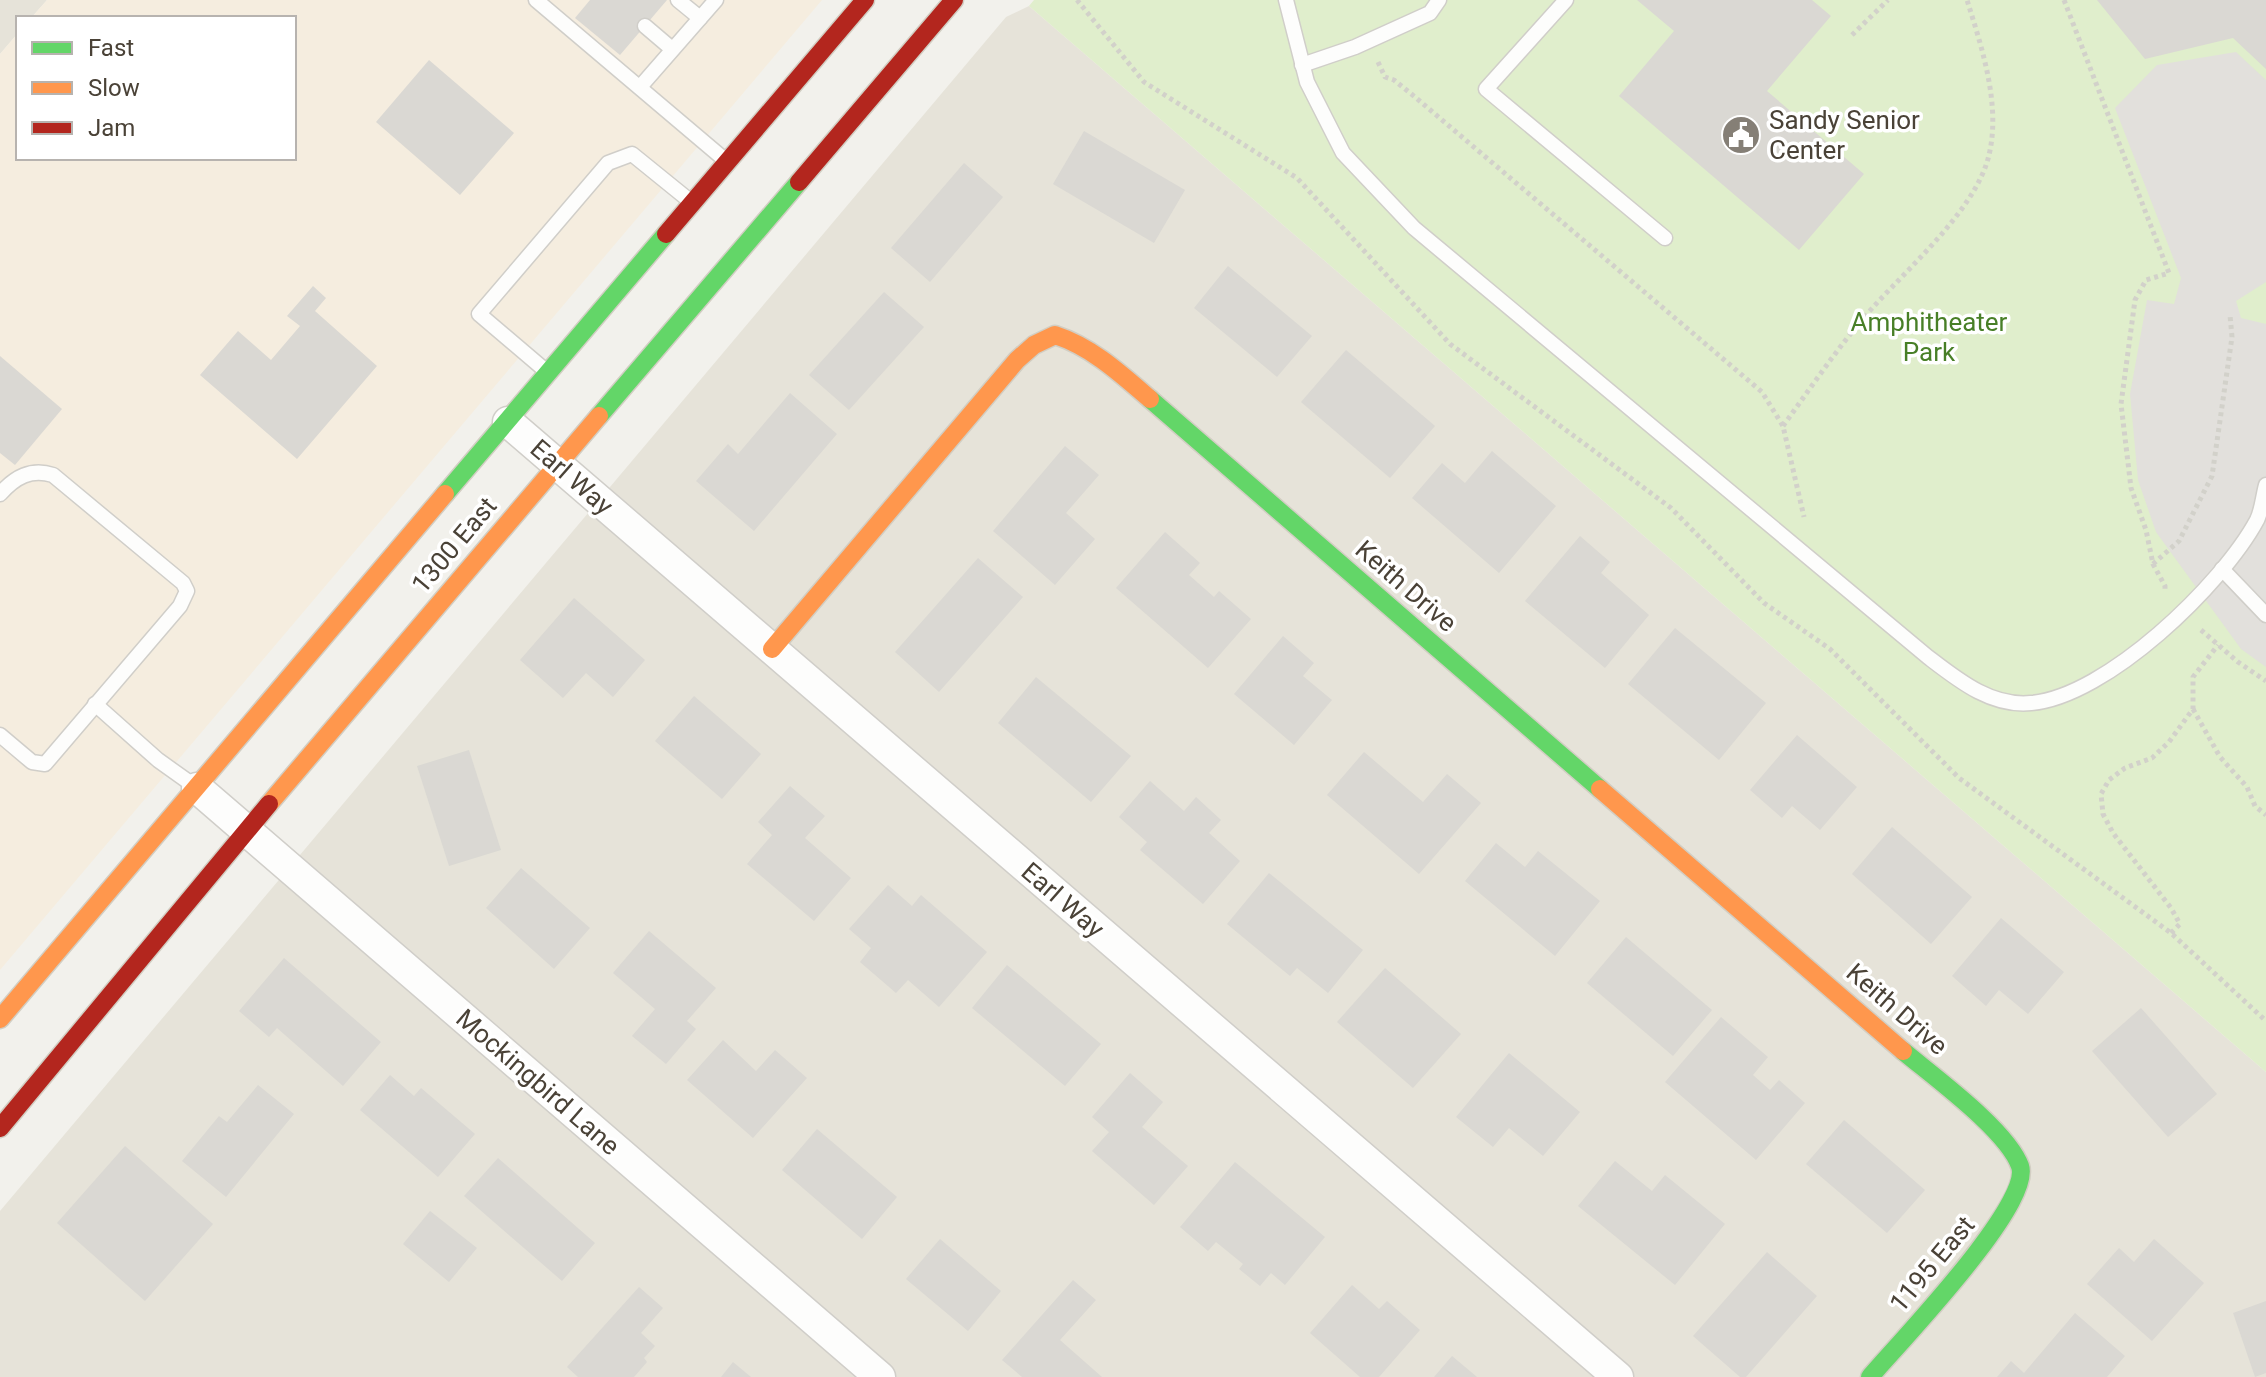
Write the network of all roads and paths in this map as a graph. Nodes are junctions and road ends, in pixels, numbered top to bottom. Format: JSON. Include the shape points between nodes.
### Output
{"nodes":[{"id":1,"x":536,"y":0,"type":"edge"},
{"id":2,"x":678,"y":0,"type":"edge"},
{"id":3,"x":716,"y":0,"type":"edge"},
{"id":4,"x":865,"y":0,"type":"edge"},
{"id":5,"x":954,"y":0,"type":"edge"},
{"id":6,"x":1077,"y":0,"type":"edge"},
{"id":7,"x":1286,"y":0,"type":"edge"},
{"id":8,"x":1439,"y":0,"type":"edge"},
{"id":9,"x":1566,"y":0,"type":"edge"},
{"id":10,"x":1888,"y":0,"type":"edge"},
{"id":11,"x":1967,"y":0,"type":"edge"},
{"id":12,"x":2064,"y":0,"type":"edge"},
{"id":13,"x":700,"y":18,"type":"junction"},
{"id":14,"x":645,"y":26,"type":"dead end"},
{"id":15,"x":1852,"y":35,"type":"dead end"},
{"id":16,"x":1367,"y":41,"type":"junction"},
{"id":17,"x":672,"y":49,"type":"junction"},
{"id":18,"x":1302,"y":65,"type":"junction"},
{"id":19,"x":640,"y":87,"type":"junction"},
{"id":20,"x":729,"y":163,"type":"junction"},
{"id":21,"x":693,"y":204,"type":"junction"},
{"id":22,"x":1665,"y":238,"type":"dead end"},
{"id":23,"x":2230,"y":315,"type":"dead end"},
{"id":24,"x":549,"y":374,"type":"junction"},
{"id":25,"x":508,"y":422,"type":"junction"},
{"id":26,"x":1783,"y":426,"type":"junction"},
{"id":27,"x":557,"y":464,"type":"junction"},
{"id":28,"x":2266,"y":485,"type":"edge"},
{"id":29,"x":0,"y":494,"type":"edge"},
{"id":30,"x":1815,"y":526,"type":"dead end"},
{"id":31,"x":2153,"y":564,"type":"junction"},
{"id":32,"x":2222,"y":569,"type":"junction"},
{"id":33,"x":2183,"y":614,"type":"junction"},
{"id":34,"x":2266,"y":615,"type":"edge"},
{"id":35,"x":2218,"y":645,"type":"junction"},
{"id":36,"x":772,"y":649,"type":"junction"},
{"id":37,"x":2266,"y":681,"type":"edge"},
{"id":38,"x":95,"y":704,"type":"junction"},
{"id":39,"x":2193,"y":709,"type":"junction"},
{"id":40,"x":0,"y":735,"type":"edge"},
{"id":41,"x":197,"y":788,"type":"junction"},
{"id":42,"x":2266,"y":815,"type":"edge"},
{"id":43,"x":246,"y":831,"type":"junction"},
{"id":44,"x":2171,"y":933,"type":"junction"},
{"id":45,"x":0,"y":1019,"type":"edge"},
{"id":46,"x":2266,"y":1021,"type":"edge"},
{"id":47,"x":0,"y":1128,"type":"edge"},
{"id":48,"x":2023,"y":1177,"type":"joint"},
{"id":49,"x":880,"y":1377,"type":"edge"},
{"id":50,"x":1618,"y":1377,"type":"edge"},
{"id":51,"x":1870,"y":1377,"type":"edge"}],
"edges":[{"from":1,"to":19,"type":"lane"},
{"from":2,"to":13,"type":"lane"},
{"from":3,"to":13,"type":"lane"},
{"from":4,"to":20,"type":"main road","name":"1300 East"},
{"from":5,"to":27,"type":"main road","name":"1300 East"},
{"from":6,"to":44,"type":"path","via":[[1144,82],[1297,178],[1450,344],[1671,508],[1764,603],[1830,649],[1959,778]]},
{"from":7,"to":18,"type":"lane"},
{"from":8,"to":16,"type":"lane","via":[[1430,13]]},
{"from":9,"to":22,"type":"lane","via":[[1486,89]]},
{"from":10,"to":15,"type":"path"},
{"from":11,"to":26,"type":"path","via":[[1984,57],[1993,118],[1989,155],[1978,186],[1857,326]]},
{"from":12,"to":31,"type":"path","via":[[2169,273],[2146,280],[2135,300],[2121,404],[2131,488]]},
{"from":13,"to":17,"type":"lane"},
{"from":14,"to":17,"type":"lane"},
{"from":16,"to":18,"type":"lane"},
{"from":16,"to":26,"type":"path","via":[[1385,77],[1428,107],[1728,362],[1762,392]]},
{"from":17,"to":19,"type":"lane"},
{"from":18,"to":33,"type":"lane","via":[[1343,153],[1414,228],[1958,679],[1990,698],[2029,704],[2065,696],[2105,675]]},
{"from":19,"to":20,"type":"lane"},
{"from":20,"to":21,"type":"main road","name":"1300 East"},
{"from":21,"to":24,"type":"main road","name":"1300 East"},
{"from":21,"to":24,"type":"lane","via":[[632,154],[608,163],[488,303],[479,314]]},
{"from":23,"to":31,"type":"path","via":[[2232,337],[2212,476],[2179,541]]},
{"from":24,"to":25,"type":"main road","name":"1300 East"},
{"from":25,"to":27,"type":"street","name":"Earl Way"},
{"from":25,"to":41,"type":"main road","name":"1300 East"},
{"from":26,"to":30,"type":"path","via":[[1803,516]]},
{"from":27,"to":36,"type":"street","name":"Earl Way"},
{"from":27,"to":43,"type":"main road","name":"1300 East"},
{"from":28,"to":32,"type":"lane","via":[[2258,518]]},
{"from":29,"to":38,"type":"lane","via":[[13,479],[39,470],[53,475],[187,591],[180,606]]},
{"from":31,"to":33,"type":"path","via":[[2165,586],[2164,597]]},
{"from":32,"to":33,"type":"lane"},
{"from":32,"to":34,"type":"lane"},
{"from":33,"to":35,"type":"path"},
{"from":35,"to":37,"type":"path"},
{"from":35,"to":39,"type":"path","via":[[2193,677]]},
{"from":36,"to":48,"type":"main road","name":"Keith Drive","via":[[1017,360],[1055,335],[1076,342],[1115,369],[1985,1119],[2003,1137]]},
{"from":36,"to":50,"type":"street","name":"Earl Way"},
{"from":38,"to":40,"type":"lane","via":[[45,764],[32,762]]},
{"from":38,"to":41,"type":"lane"},
{"from":39,"to":42,"type":"path","via":[[2220,757]]},
{"from":39,"to":44,"type":"path","via":[[2152,758],[2125,768],[2101,794],[2113,833],[2180,924]]},
{"from":41,"to":43,"type":"street","name":"Mockingbird Lane"},
{"from":41,"to":45,"type":"main road","name":"1300 East"},
{"from":43,"to":47,"type":"main road","name":"1300 East"},
{"from":43,"to":49,"type":"street","name":"Mockingbird Lane"},
{"from":44,"to":46,"type":"path"},
{"from":48,"to":51,"type":"main road","name":"1195 East","via":[[2003,1219]]}]}
